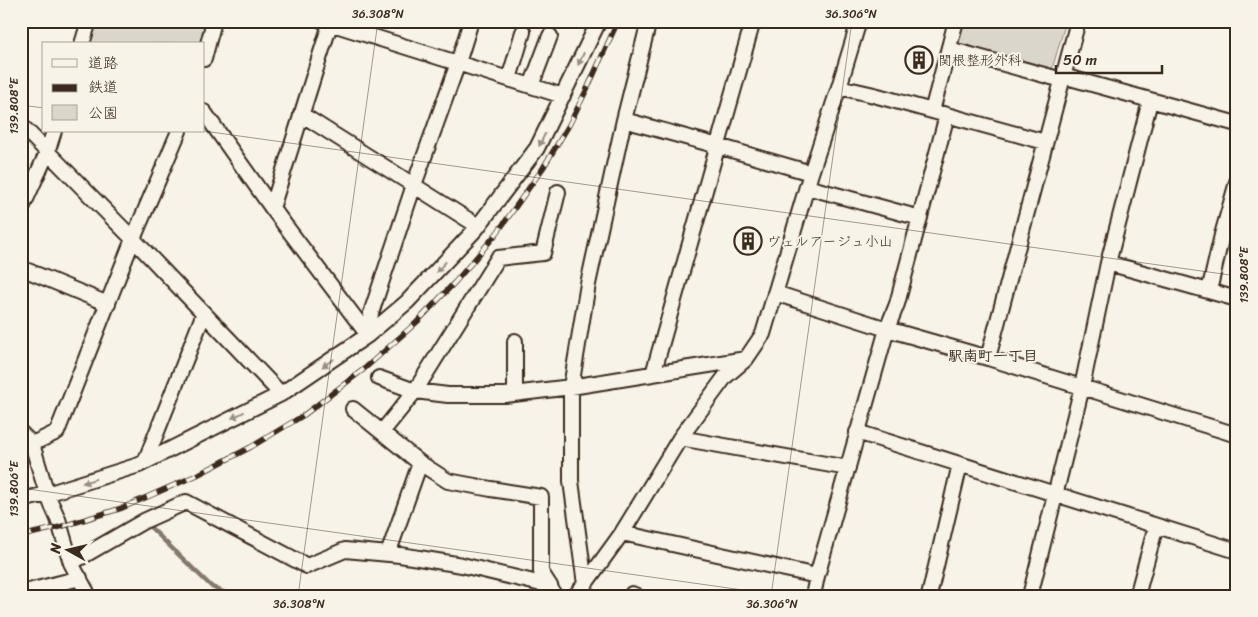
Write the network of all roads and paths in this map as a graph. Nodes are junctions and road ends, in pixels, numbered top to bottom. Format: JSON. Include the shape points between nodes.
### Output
{"nodes":[{"id":1,"x":89,"y":21,"type":"edge"},
{"id":2,"x":214,"y":21,"type":"edge"},
{"id":3,"x":471,"y":21,"type":"edge"},
{"id":4,"x":599,"y":21,"type":"edge"},
{"id":5,"x":649,"y":21,"type":"edge"},
{"id":6,"x":753,"y":21,"type":"edge"},
{"id":7,"x":859,"y":21,"type":"edge"},
{"id":8,"x":956,"y":21,"type":"edge"},
{"id":9,"x":1078,"y":21,"type":"edge"},
{"id":10,"x":328,"y":22,"type":"edge"},
{"id":11,"x":523,"y":32,"type":"dead end"},
{"id":12,"x":550,"y":36,"type":"dead end"},
{"id":13,"x":83,"y":42,"type":"edge"},
{"id":14,"x":948,"y":49,"type":"junction"},
{"id":15,"x":205,"y":55,"type":"edge"},
{"id":16,"x":458,"y":63,"type":"junction"},
{"id":17,"x":1063,"y":76,"type":"junction"},
{"id":18,"x":508,"y":79,"type":"junction"},
{"id":19,"x":531,"y":86,"type":"junction"},
{"id":20,"x":839,"y":87,"type":"junction"},
{"id":21,"x":563,"y":96,"type":"junction"},
{"id":22,"x":1150,"y":101,"type":"junction"},
{"id":23,"x":932,"y":111,"type":"junction"},
{"id":24,"x":205,"y":113,"type":"edge"},
{"id":25,"x":301,"y":114,"type":"junction"},
{"id":26,"x":947,"y":115,"type":"junction"},
{"id":27,"x":624,"y":120,"type":"junction"},
{"id":28,"x":1237,"y":124,"type":"edge"},
{"id":29,"x":21,"y":125,"type":"edge"},
{"id":30,"x":54,"y":132,"type":"edge"},
{"id":31,"x":179,"y":132,"type":"edge"},
{"id":32,"x":1045,"y":142,"type":"junction"},
{"id":33,"x":718,"y":146,"type":"junction"},
{"id":34,"x":47,"y":153,"type":"junction"},
{"id":35,"x":809,"y":180,"type":"junction"},
{"id":36,"x":1237,"y":182,"type":"edge"},
{"id":37,"x":414,"y":185,"type":"junction"},
{"id":38,"x":558,"y":192,"type":"dead end"},
{"id":39,"x":272,"y":208,"type":"junction"},
{"id":40,"x":21,"y":210,"type":"edge"},
{"id":41,"x":920,"y":218,"type":"junction"},
{"id":42,"x":478,"y":226,"type":"junction"},
{"id":43,"x":133,"y":239,"type":"junction"},
{"id":44,"x":1108,"y":263,"type":"junction"},
{"id":45,"x":21,"y":268,"type":"edge"},
{"id":46,"x":1209,"y":291,"type":"junction"},
{"id":47,"x":775,"y":293,"type":"junction"},
{"id":48,"x":1237,"y":299,"type":"edge"},
{"id":49,"x":108,"y":304,"type":"junction"},
{"id":50,"x":204,"y":313,"type":"junction"},
{"id":51,"x":886,"y":329,"type":"junction"},
{"id":52,"x":368,"y":335,"type":"junction"},
{"id":53,"x":515,"y":341,"type":"dead end"},
{"id":54,"x":988,"y":358,"type":"junction"},
{"id":55,"x":746,"y":359,"type":"junction"},
{"id":56,"x":653,"y":374,"type":"junction"},
{"id":57,"x":379,"y":378,"type":"dead end"},
{"id":58,"x":571,"y":387,"type":"junction"},
{"id":59,"x":1082,"y":388,"type":"junction"},
{"id":60,"x":416,"y":391,"type":"junction"},
{"id":61,"x":281,"y":394,"type":"junction"},
{"id":62,"x":515,"y":394,"type":"junction"},
{"id":63,"x":354,"y":409,"type":"dead end"},
{"id":64,"x":382,"y":432,"type":"junction"},
{"id":65,"x":857,"y":432,"type":"junction"},
{"id":66,"x":21,"y":433,"type":"edge"},
{"id":67,"x":1237,"y":436,"type":"edge"},
{"id":68,"x":680,"y":438,"type":"junction"},
{"id":69,"x":32,"y":444,"type":"junction"},
{"id":70,"x":145,"y":462,"type":"junction"},
{"id":71,"x":420,"y":463,"type":"junction"},
{"id":72,"x":960,"y":464,"type":"junction"},
{"id":73,"x":848,"y":468,"type":"junction"},
{"id":74,"x":47,"y":494,"type":"junction"},
{"id":75,"x":1055,"y":494,"type":"junction"},
{"id":76,"x":21,"y":500,"type":"edge"},
{"id":77,"x":1156,"y":526,"type":"junction"},
{"id":78,"x":622,"y":533,"type":"junction"},
{"id":79,"x":1237,"y":551,"type":"edge"},
{"id":80,"x":388,"y":554,"type":"junction"},
{"id":81,"x":71,"y":563,"type":"junction"},
{"id":82,"x":817,"y":576,"type":"junction"},
{"id":83,"x":80,"y":578,"type":"junction"},
{"id":84,"x":585,"y":584,"type":"junction"},
{"id":85,"x":552,"y":591,"type":"edge"},
{"id":86,"x":21,"y":593,"type":"edge"},
{"id":87,"x":89,"y":596,"type":"edge"},
{"id":88,"x":575,"y":596,"type":"edge"},
{"id":89,"x":631,"y":596,"type":"edge"},
{"id":90,"x":637,"y":596,"type":"edge"},
{"id":91,"x":813,"y":596,"type":"edge"},
{"id":92,"x":929,"y":596,"type":"edge"},
{"id":93,"x":1030,"y":596,"type":"edge"},
{"id":94,"x":1137,"y":596,"type":"edge"}],
"edges":[{"from":1,"to":13,"type":"street"},
{"from":2,"to":15,"type":"street"},
{"from":3,"to":16,"type":"street"},
{"from":4,"to":21,"type":"street","one_way":true},
{"from":5,"to":27,"type":"street"},
{"from":6,"to":33,"type":"street"},
{"from":7,"to":20,"type":"street"},
{"from":8,"to":14,"type":"street"},
{"from":9,"to":17,"type":"street"},
{"from":10,"to":16,"type":"street"},
{"from":10,"to":25,"type":"street"},
{"from":11,"to":18,"type":"street"},
{"from":12,"to":19,"type":"street"},
{"from":14,"to":17,"type":"street","via":[[1055,78]]},
{"from":14,"to":23,"type":"street"},
{"from":16,"to":18,"type":"street"},
{"from":16,"to":37,"type":"street"},
{"from":17,"to":22,"type":"street"},
{"from":17,"to":32,"type":"street"},
{"from":18,"to":19,"type":"street"},
{"from":19,"to":21,"type":"street"},
{"from":20,"to":23,"type":"street"},
{"from":20,"to":35,"type":"street"},
{"from":21,"to":42,"type":"street","one_way":true,"via":[[537,148]]},
{"from":22,"to":28,"type":"street"},
{"from":22,"to":44,"type":"street"},
{"from":23,"to":26,"type":"street"},
{"from":24,"to":39,"type":"street"},
{"from":25,"to":37,"type":"street"},
{"from":25,"to":39,"type":"street"},
{"from":26,"to":32,"type":"street"},
{"from":26,"to":41,"type":"street"},
{"from":27,"to":33,"type":"street"},
{"from":27,"to":58,"type":"street","via":[[588,284]]},
{"from":29,"to":34,"type":"street"},
{"from":30,"to":34,"type":"street"},
{"from":31,"to":43,"type":"street"},
{"from":32,"to":54,"type":"street"},
{"from":33,"to":35,"type":"street"},
{"from":33,"to":56,"type":"street"},
{"from":34,"to":40,"type":"street"},
{"from":34,"to":43,"type":"street"},
{"from":35,"to":41,"type":"street"},
{"from":35,"to":47,"type":"street"},
{"from":36,"to":46,"type":"street"},
{"from":37,"to":42,"type":"street"},
{"from":37,"to":52,"type":"street","via":[[371,313]]},
{"from":38,"to":60,"type":"street","via":[[543,253],[498,258]]},
{"from":39,"to":52,"type":"street"},
{"from":41,"to":51,"type":"street","via":[[897,304]]},
{"from":42,"to":52,"type":"street","one_way":true,"via":[[407,302]]},
{"from":43,"to":49,"type":"street"},
{"from":43,"to":50,"type":"street"},
{"from":44,"to":46,"type":"street"},
{"from":44,"to":59,"type":"street"},
{"from":45,"to":49,"type":"street"},
{"from":46,"to":48,"type":"street"},
{"from":47,"to":51,"type":"street"},
{"from":47,"to":55,"type":"street","via":[[763,334]]},
{"from":49,"to":69,"type":"street","via":[[57,432]]},
{"from":50,"to":61,"type":"street"},
{"from":50,"to":70,"type":"street"},
{"from":51,"to":54,"type":"street"},
{"from":51,"to":65,"type":"street"},
{"from":52,"to":61,"type":"street","one_way":true},
{"from":53,"to":62,"type":"street"},
{"from":54,"to":59,"type":"street"},
{"from":55,"to":56,"type":"street"},
{"from":55,"to":68,"type":"street","via":[[725,377]]},
{"from":56,"to":58,"type":"street"},
{"from":57,"to":60,"type":"street"},
{"from":58,"to":62,"type":"street"},
{"from":58,"to":84,"type":"street","via":[[571,481]]},
{"from":59,"to":67,"type":"street"},
{"from":59,"to":75,"type":"street"},
{"from":60,"to":62,"type":"street","via":[[448,395]]},
{"from":60,"to":64,"type":"street"},
{"from":61,"to":70,"type":"street","one_way":true},
{"from":63,"to":64,"type":"street"},
{"from":64,"to":71,"type":"street"},
{"from":65,"to":72,"type":"street"},
{"from":65,"to":73,"type":"street"},
{"from":66,"to":69,"type":"street"},
{"from":68,"to":73,"type":"street"},
{"from":68,"to":78,"type":"street"},
{"from":69,"to":74,"type":"street"},
{"from":70,"to":74,"type":"street","one_way":true},
{"from":71,"to":80,"type":"street"},
{"from":71,"to":85,"type":"street","via":[[448,480],[541,498],[541,572]]},
{"from":72,"to":75,"type":"street"},
{"from":72,"to":92,"type":"street"},
{"from":73,"to":82,"type":"street"},
{"from":74,"to":76,"type":"street"},
{"from":74,"to":81,"type":"street"},
{"from":75,"to":77,"type":"street"},
{"from":75,"to":93,"type":"street"},
{"from":77,"to":79,"type":"street"},
{"from":77,"to":94,"type":"street"},
{"from":78,"to":82,"type":"street"},
{"from":78,"to":84,"type":"street"},
{"from":80,"to":81,"type":"street","via":[[345,550],[307,566],[186,502],[138,524]]},
{"from":80,"to":85,"type":"street","via":[[462,565]]},
{"from":81,"to":83,"type":"street"},
{"from":82,"to":91,"type":"street"},
{"from":83,"to":86,"type":"street"},
{"from":83,"to":87,"type":"street"},
{"from":84,"to":88,"type":"street"},
{"from":89,"to":90,"type":"street"}]}
